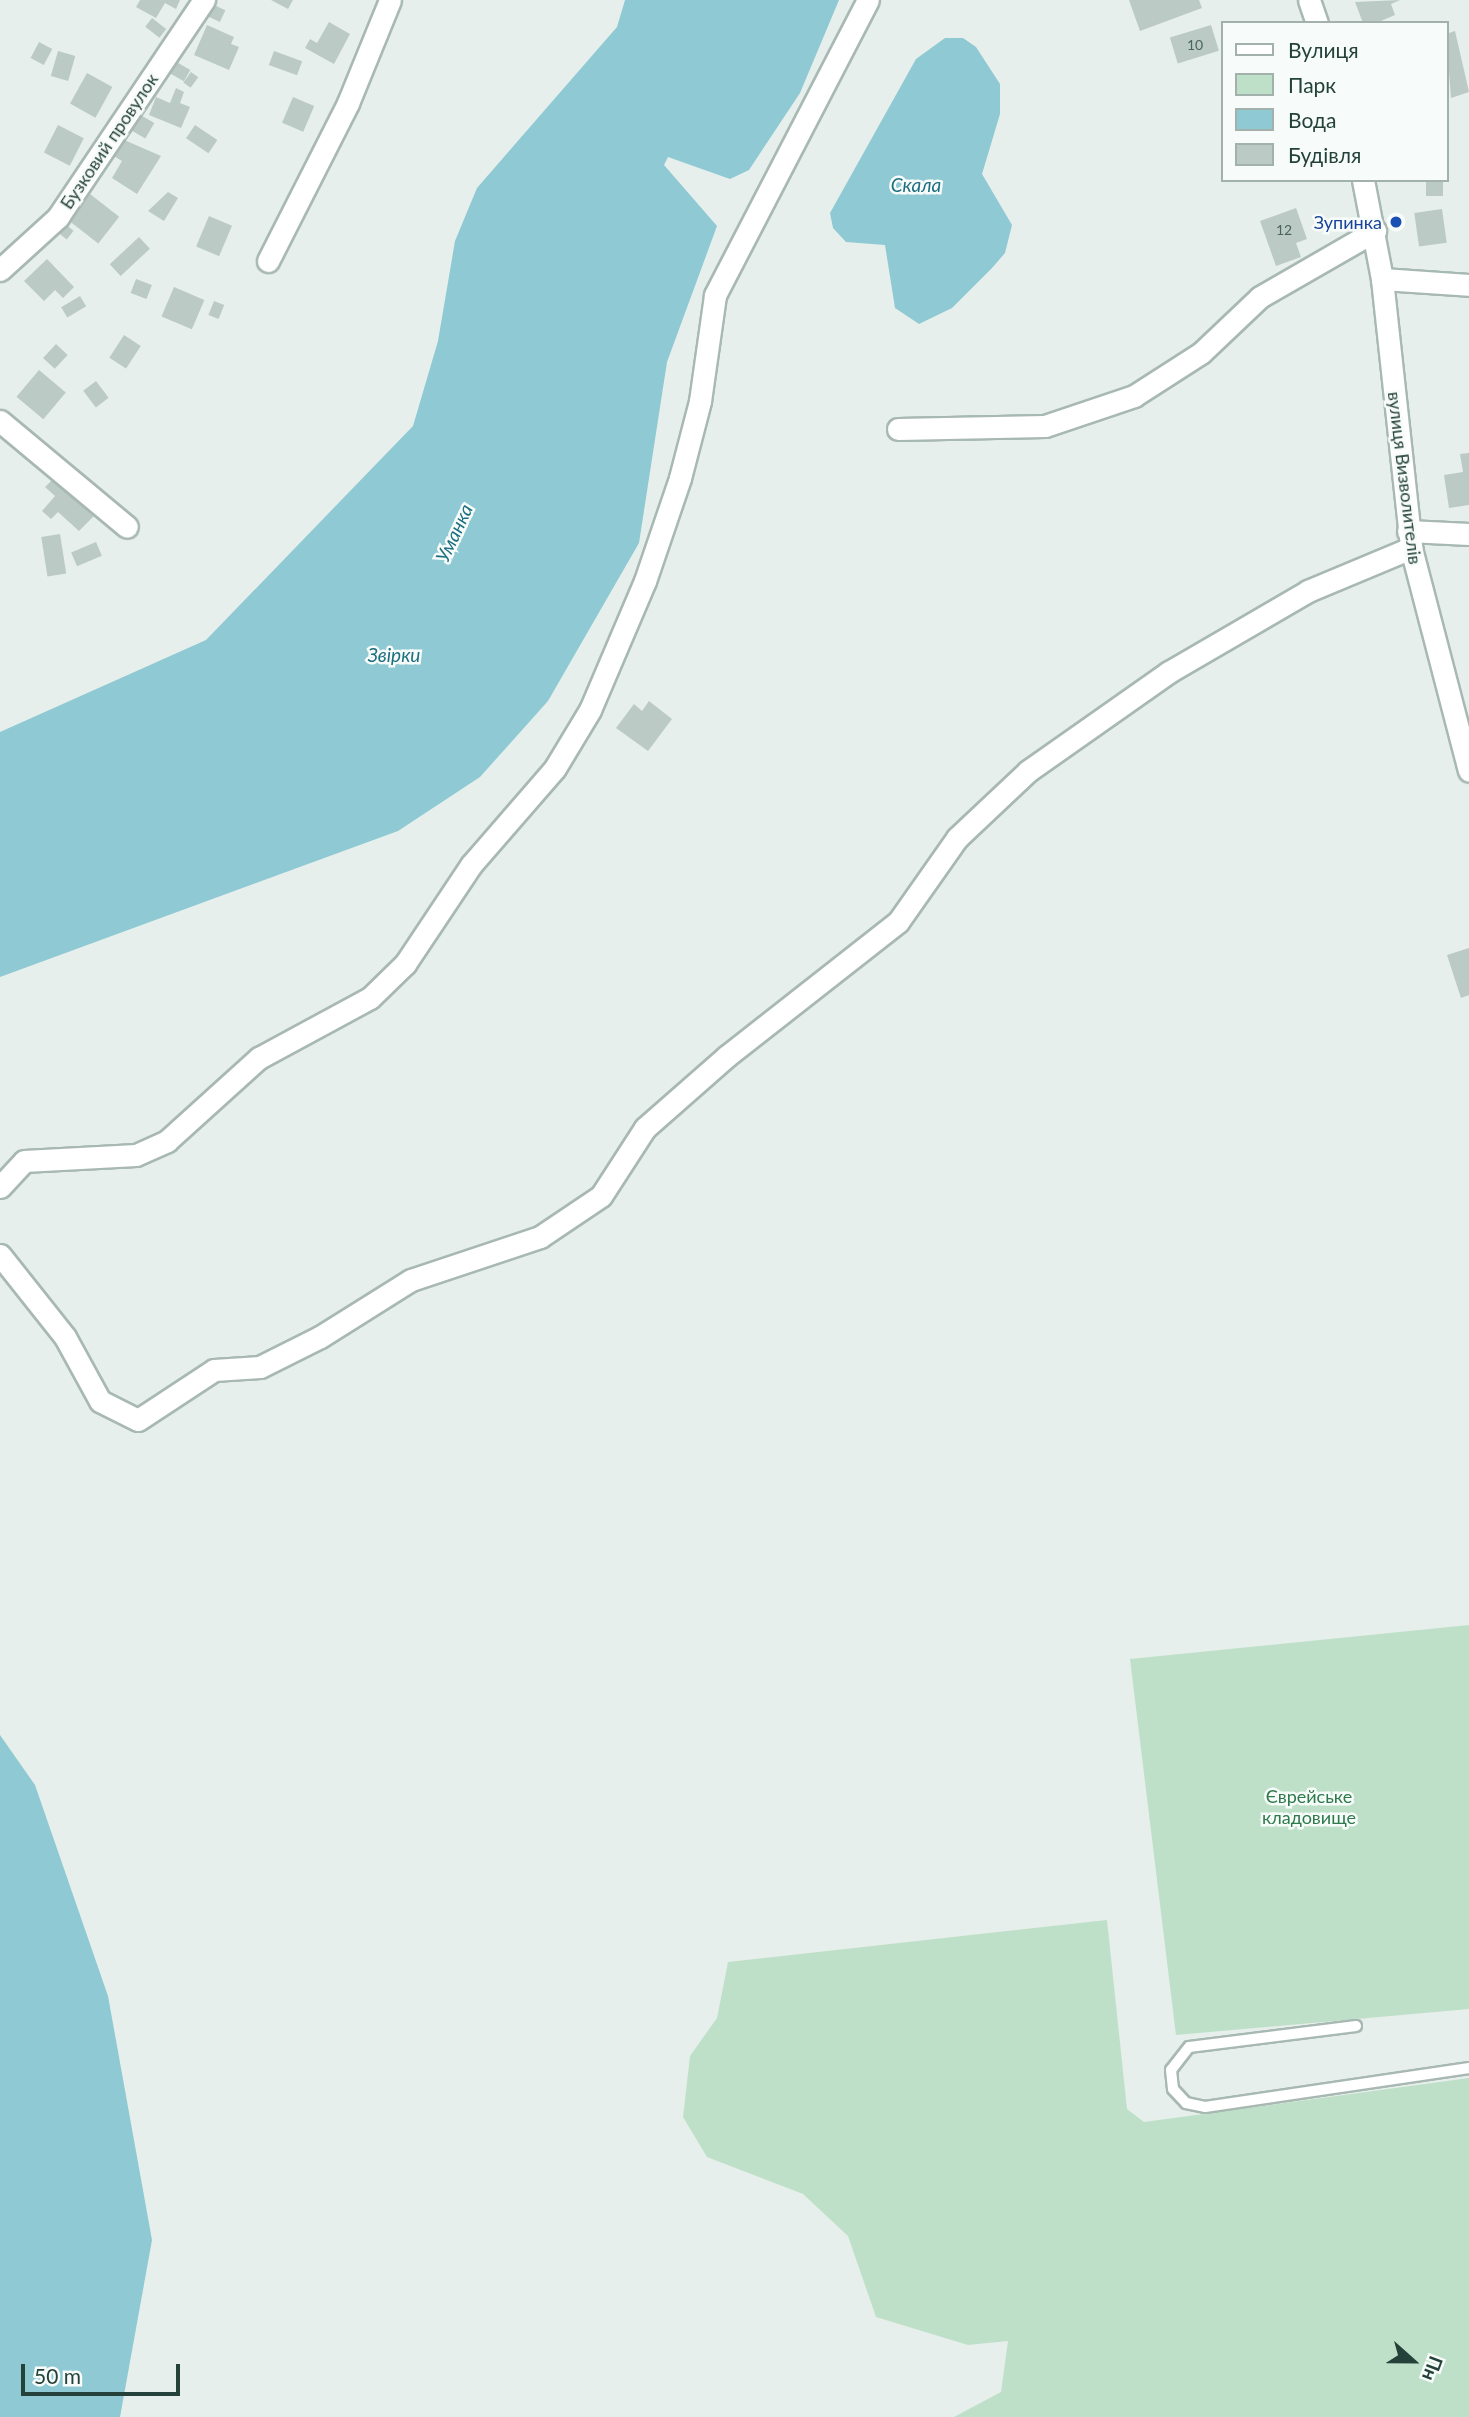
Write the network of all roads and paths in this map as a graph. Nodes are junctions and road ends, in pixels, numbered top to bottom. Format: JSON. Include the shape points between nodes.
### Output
{"nodes":[{"id":1,"x":204,"y":0,"type":"edge"},
{"id":2,"x":390,"y":0,"type":"edge"},
{"id":3,"x":868,"y":0,"type":"edge"},
{"id":4,"x":1309,"y":0,"type":"edge"},
{"id":5,"x":1316,"y":21,"type":"edge"},
{"id":6,"x":1363,"y":182,"type":"edge"},
{"id":7,"x":1375,"y":230,"type":"junction"},
{"id":8,"x":268,"y":261,"type":"dead end"},
{"id":9,"x":0,"y":270,"type":"edge"},
{"id":10,"x":1382,"y":279,"type":"junction"},
{"id":11,"x":1469,"y":285,"type":"edge"},
{"id":12,"x":0,"y":421,"type":"edge"},
{"id":13,"x":898,"y":429,"type":"dead end"},
{"id":14,"x":127,"y":527,"type":"dead end"},
{"id":15,"x":1469,"y":534,"type":"edge"},
{"id":16,"x":1409,"y":540,"type":"junction"},
{"id":17,"x":1468,"y":762,"type":"edge"},
{"id":18,"x":0,"y":1187,"type":"edge"},
{"id":19,"x":0,"y":1255,"type":"edge"},
{"id":20,"x":1356,"y":2026,"type":"dead end"},
{"id":21,"x":1469,"y":2068,"type":"edge"}],
"edges":[{"from":1,"to":9,"type":"street","name":"Бузковий провулок","via":[[58,217]]},
{"from":2,"to":8,"type":"street","via":[[348,103]]},
{"from":3,"to":18,"type":"street","via":[[715,295],[700,401],[671,504],[590,710],[555,768],[471,865],[405,964],[370,998],[259,1058],[167,1141],[136,1155],[24,1161]]},
{"from":4,"to":5,"type":"street"},
{"from":6,"to":7,"type":"street","name":"вулиця Визволителів"},
{"from":7,"to":10,"type":"street","name":"вулиця Визволителів"},
{"from":7,"to":13,"type":"street","via":[[1261,297],[1202,353],[1134,396],[1045,426]]},
{"from":10,"to":11,"type":"street"},
{"from":10,"to":16,"type":"street","name":"вулиця Визволителів"},
{"from":12,"to":14,"type":"street"},
{"from":15,"to":16,"type":"street"},
{"from":16,"to":17,"type":"street","name":"вулиця Визволителів"},
{"from":16,"to":19,"type":"street","via":[[1307,591],[1169,672],[1028,771],[957,838],[898,922],[727,1056],[645,1128],[601,1196],[540,1237],[411,1279],[320,1337],[260,1367],[214,1370],[138,1420],[100,1401],[65,1337]]},
{"from":20,"to":21,"type":"lane","via":[[1189,2048],[1171,2070],[1173,2089],[1186,2103],[1205,2107]]}]}
